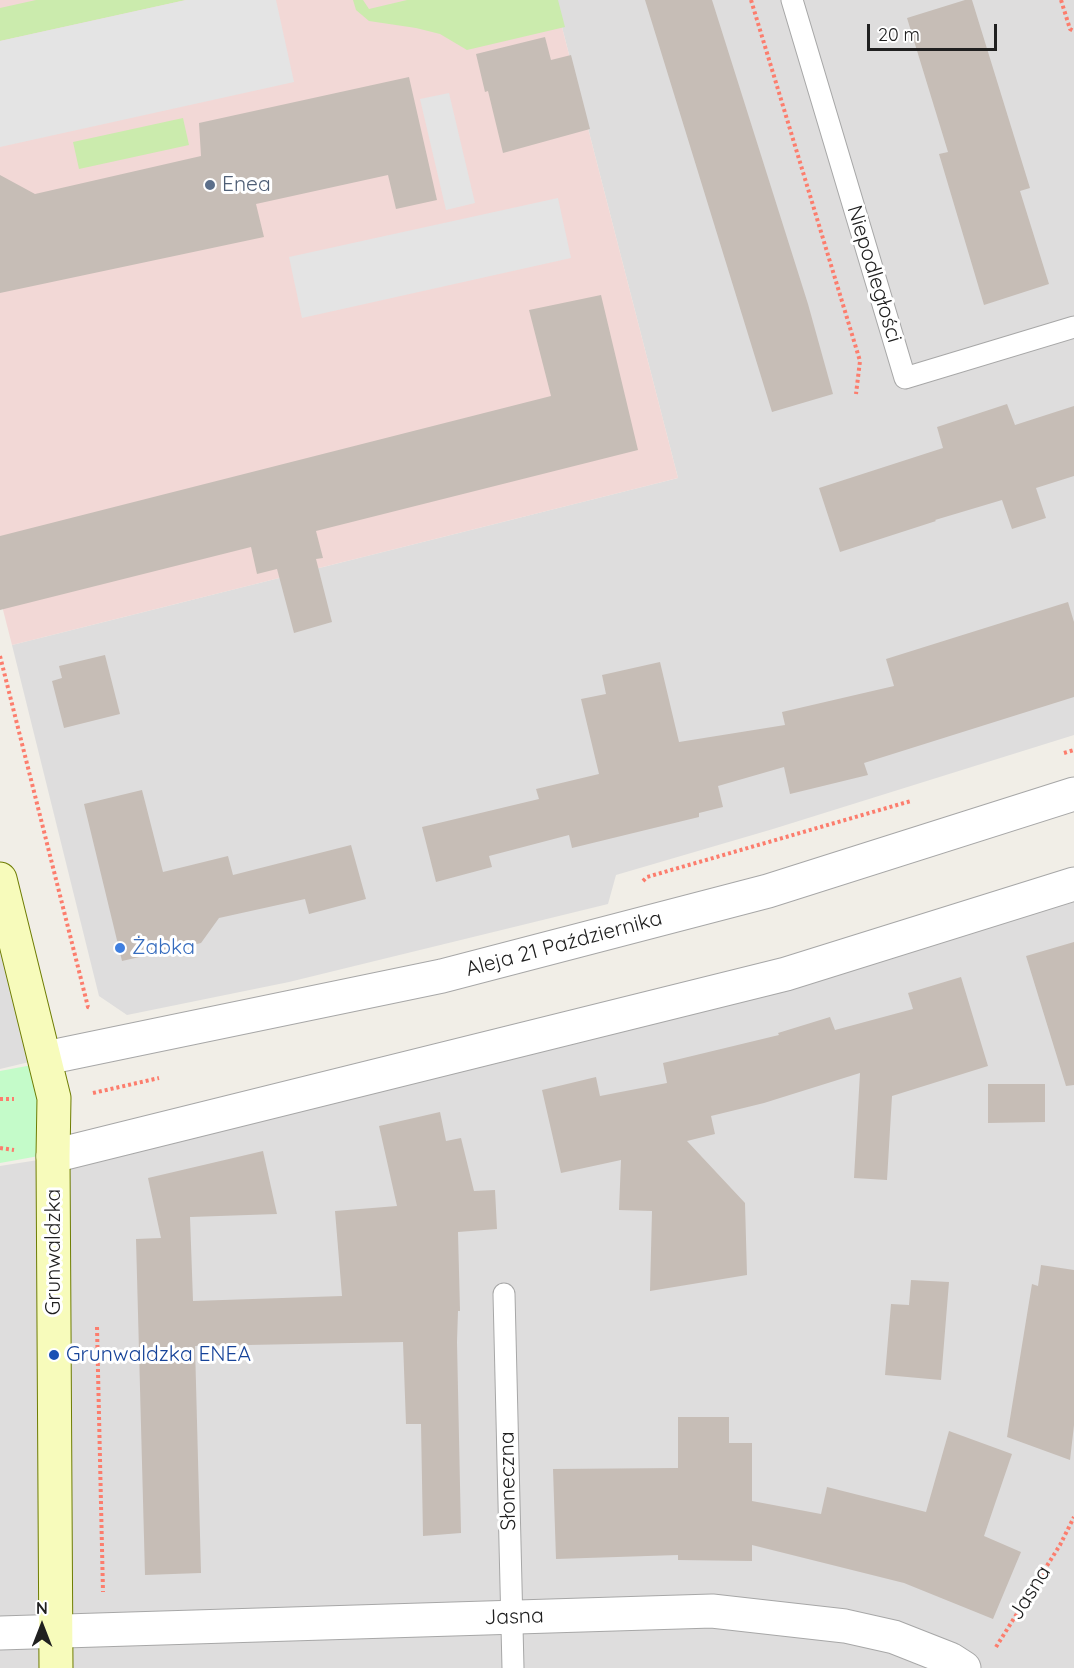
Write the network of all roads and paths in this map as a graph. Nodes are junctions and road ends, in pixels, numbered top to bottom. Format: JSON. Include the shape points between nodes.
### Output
{"nodes":[{"id":1,"x":751,"y":0,"type":"edge"},
{"id":2,"x":792,"y":0,"type":"edge"},
{"id":3,"x":1061,"y":0,"type":"edge"},
{"id":4,"x":1074,"y":32,"type":"edge"},
{"id":5,"x":1074,"y":327,"type":"edge"},
{"id":6,"x":856,"y":394,"type":"dead end"},
{"id":7,"x":0,"y":656,"type":"edge"},
{"id":8,"x":1074,"y":750,"type":"edge"},
{"id":9,"x":1063,"y":754,"type":"dead end"},
{"id":10,"x":1074,"y":794,"type":"edge"},
{"id":11,"x":918,"y":799,"type":"dead end"},
{"id":12,"x":0,"y":879,"type":"edge"},
{"id":13,"x":640,"y":884,"type":"dead end"},
{"id":14,"x":1074,"y":884,"type":"edge"},
{"id":15,"x":94,"y":1010,"type":"dead end"},
{"id":16,"x":46,"y":1058,"type":"junction"},
{"id":17,"x":53,"y":1156,"type":"junction"},
{"id":18,"x":504,"y":1294,"type":"dead end"},
{"id":19,"x":96,"y":1318,"type":"dead end"},
{"id":20,"x":1074,"y":1517,"type":"edge"},
{"id":21,"x":512,"y":1617,"type":"junction"},
{"id":22,"x":104,"y":1629,"type":"junction"},
{"id":23,"x":56,"y":1631,"type":"junction"},
{"id":24,"x":0,"y":1633,"type":"edge"},
{"id":25,"x":995,"y":1649,"type":"dead end"},
{"id":26,"x":56,"y":1668,"type":"edge"},
{"id":27,"x":513,"y":1668,"type":"edge"},
{"id":28,"x":964,"y":1668,"type":"edge"}],
"edges":[{"from":1,"to":6,"type":"path","via":[[860,361]]},
{"from":2,"to":5,"type":"lane","name":"Niepodległości","via":[[905,378]]},
{"from":3,"to":4,"type":"path"},
{"from":7,"to":15,"type":"path","via":[[88,1007]]},
{"from":8,"to":9,"type":"path"},
{"from":10,"to":16,"type":"street","name":"Aleja 21 Października","via":[[768,891],[442,976]]},
{"from":11,"to":13,"type":"path","via":[[647,878]]},
{"from":12,"to":16,"type":"street","name":"Grunwaldzka"},
{"from":14,"to":17,"type":"street","via":[[786,974]]},
{"from":16,"to":17,"type":"street","name":"Grunwaldzka","via":[[54,1098]]},
{"from":17,"to":23,"type":"street","name":"Grunwaldzka"},
{"from":18,"to":21,"type":"lane","name":"Słoneczna"},
{"from":19,"to":22,"type":"path"},
{"from":20,"to":25,"type":"path","name":"Jasna"},
{"from":21,"to":22,"type":"street","name":"Jasna"},
{"from":21,"to":27,"type":"lane","name":"Słoneczna"},
{"from":21,"to":28,"type":"street","name":"Jasna","via":[[712,1611],[792,1618],[894,1638]]},
{"from":22,"to":23,"type":"street","name":"Jasna"},
{"from":23,"to":24,"type":"street","name":"Jasna"},
{"from":23,"to":26,"type":"street","name":"Grunwaldzka"}]}
